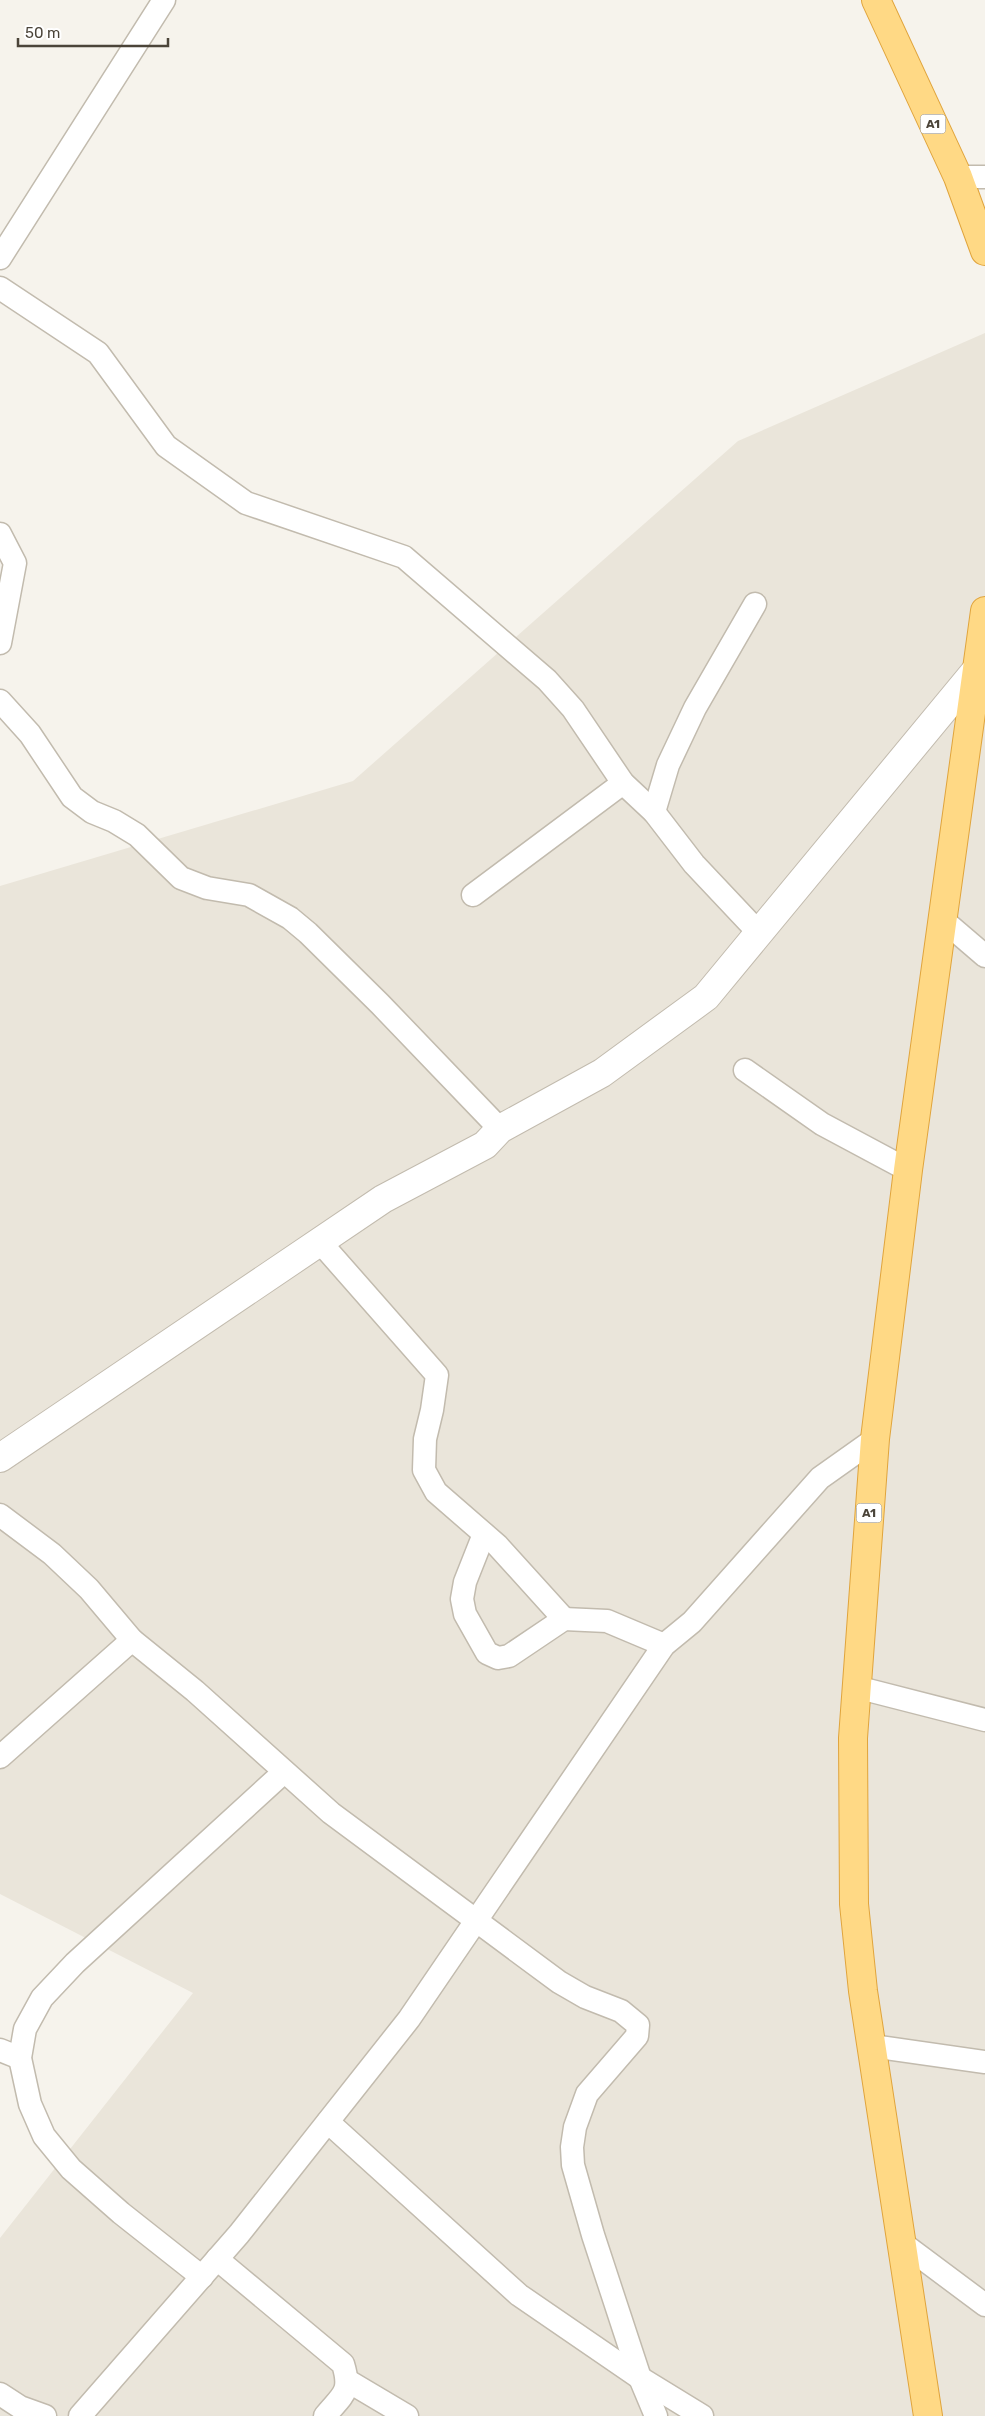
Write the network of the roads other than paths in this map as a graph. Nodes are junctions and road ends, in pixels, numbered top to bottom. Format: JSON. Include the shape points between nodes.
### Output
{"nodes":[{"id":1,"x":164,"y":0,"type":"edge"},
{"id":2,"x":876,"y":0,"type":"edge"},
{"id":3,"x":958,"y":176,"type":"junction"},
{"id":4,"x":985,"y":178,"type":"edge"},
{"id":5,"x":985,"y":251,"type":"edge"},
{"id":6,"x":0,"y":258,"type":"edge"},
{"id":7,"x":0,"y":288,"type":"edge"},
{"id":8,"x":0,"y":534,"type":"edge"},
{"id":9,"x":755,"y":604,"type":"dead end"},
{"id":10,"x":985,"y":611,"type":"edge"},
{"id":11,"x":0,"y":643,"type":"edge"},
{"id":12,"x":978,"y":668,"type":"junction"},
{"id":13,"x":0,"y":700,"type":"edge"},
{"id":14,"x":623,"y":783,"type":"junction"},
{"id":15,"x":654,"y":812,"type":"junction"},
{"id":16,"x":473,"y":895,"type":"dead end"},
{"id":17,"x":943,"y":920,"type":"junction"},
{"id":18,"x":759,"y":933,"type":"junction"},
{"id":19,"x":985,"y":956,"type":"edge"},
{"id":20,"x":745,"y":1070,"type":"dead end"},
{"id":21,"x":500,"y":1129,"type":"junction"},
{"id":22,"x":908,"y":1170,"type":"junction"},
{"id":23,"x":320,"y":1242,"type":"junction"},
{"id":24,"x":875,"y":1439,"type":"junction"},
{"id":25,"x":0,"y":1458,"type":"edge"},
{"id":26,"x":0,"y":1514,"type":"edge"},
{"id":27,"x":484,"y":1534,"type":"junction"},
{"id":28,"x":564,"y":1619,"type":"junction"},
{"id":29,"x":132,"y":1640,"type":"junction"},
{"id":30,"x":664,"y":1645,"type":"junction"},
{"id":31,"x":856,"y":1687,"type":"junction"},
{"id":32,"x":985,"y":1720,"type":"edge"},
{"id":33,"x":0,"y":1757,"type":"edge"},
{"id":34,"x":284,"y":1772,"type":"junction"},
{"id":35,"x":477,"y":1922,"type":"junction"},
{"id":36,"x":872,"y":2046,"type":"junction"},
{"id":37,"x":10,"y":2054,"type":"edge"},
{"id":38,"x":985,"y":2062,"type":"edge"},
{"id":39,"x":328,"y":2122,"type":"junction"},
{"id":40,"x":902,"y":2243,"type":"junction"},
{"id":41,"x":217,"y":2260,"type":"junction"},
{"id":42,"x":202,"y":2277,"type":"junction"},
{"id":43,"x":985,"y":2305,"type":"edge"},
{"id":44,"x":640,"y":2378,"type":"junction"},
{"id":45,"x":348,"y":2381,"type":"junction"},
{"id":46,"x":0,"y":2394,"type":"edge"},
{"id":47,"x":91,"y":2412,"type":"edge"},
{"id":48,"x":46,"y":2416,"type":"edge"},
{"id":49,"x":325,"y":2416,"type":"edge"},
{"id":50,"x":407,"y":2416,"type":"edge"},
{"id":51,"x":656,"y":2416,"type":"edge"},
{"id":52,"x":702,"y":2416,"type":"edge"},
{"id":53,"x":928,"y":2416,"type":"edge"}],
"edges":[{"from":1,"to":6,"type":"street"},
{"from":2,"to":3,"type":"highway","number":"A1"},
{"from":3,"to":4,"type":"street"},
{"from":3,"to":5,"type":"highway","number":"A1"},
{"from":7,"to":14,"type":"street","via":[[98,353],[166,446],[246,502],[404,557],[547,680],[573,709]]},
{"from":8,"to":11,"type":"street","via":[[15,563]]},
{"from":9,"to":15,"type":"street","via":[[695,708],[668,765]]},
{"from":10,"to":12,"type":"highway","number":"A1"},
{"from":12,"to":17,"type":"highway","number":"A1"},
{"from":12,"to":18,"type":"street"},
{"from":13,"to":21,"type":"street","via":[[30,734],[72,797],[92,812],[137,835],[181,878],[206,888],[249,895],[290,918],[380,1004]]},
{"from":14,"to":15,"type":"street"},
{"from":14,"to":16,"type":"street"},
{"from":15,"to":18,"type":"street","via":[[694,864]]},
{"from":17,"to":19,"type":"street"},
{"from":17,"to":22,"type":"highway","number":"A1"},
{"from":18,"to":21,"type":"street","via":[[706,997],[602,1073]]},
{"from":20,"to":22,"type":"street","via":[[822,1124]]},
{"from":21,"to":23,"type":"street","via":[[484,1145],[383,1199]]},
{"from":22,"to":24,"type":"highway","number":"A1"},
{"from":23,"to":25,"type":"street"},
{"from":23,"to":27,"type":"street","via":[[437,1375],[425,1439],[424,1470],[436,1492]]},
{"from":24,"to":30,"type":"street","via":[[820,1478],[692,1622]]},
{"from":24,"to":31,"type":"highway","number":"A1"},
{"from":26,"to":29,"type":"street","via":[[52,1554],[89,1589]]},
{"from":27,"to":28,"type":"street"},
{"from":27,"to":28,"type":"street","via":[[462,1599],[465,1614],[487,1653],[498,1658],[509,1656]]},
{"from":28,"to":30,"type":"street","via":[[607,1621]]},
{"from":29,"to":33,"type":"street"},
{"from":29,"to":34,"type":"street","via":[[195,1691]]},
{"from":30,"to":35,"type":"street"},
{"from":31,"to":32,"type":"street"},
{"from":31,"to":36,"type":"highway","number":"A1","via":[[854,1904]]},
{"from":34,"to":35,"type":"street","via":[[331,1813]]},
{"from":34,"to":37,"type":"street","via":[[75,1963],[42,1998]]},
{"from":35,"to":39,"type":"street","via":[[443,1966],[410,2019]]},
{"from":35,"to":44,"type":"street","via":[[559,1982],[585,1997],[621,2011],[638,2025],[637,2036],[587,2094],[575,2127],[572,2147],[573,2165],[593,2235]]},
{"from":36,"to":38,"type":"street"},
{"from":36,"to":40,"type":"highway","number":"A1"},
{"from":37,"to":42,"type":"street","via":[[44,2136],[71,2168],[121,2213]]},
{"from":39,"to":41,"type":"street"},
{"from":39,"to":44,"type":"street","via":[[519,2295]]},
{"from":40,"to":43,"type":"street"},
{"from":40,"to":53,"type":"highway","number":"A1"},
{"from":41,"to":42,"type":"street"},
{"from":41,"to":45,"type":"street","via":[[343,2364]]},
{"from":42,"to":47,"type":"street"},
{"from":44,"to":51,"type":"street"},
{"from":44,"to":52,"type":"street"},
{"from":45,"to":49,"type":"street","via":[[347,2389]]},
{"from":45,"to":50,"type":"street"},
{"from":46,"to":48,"type":"street"}]}
